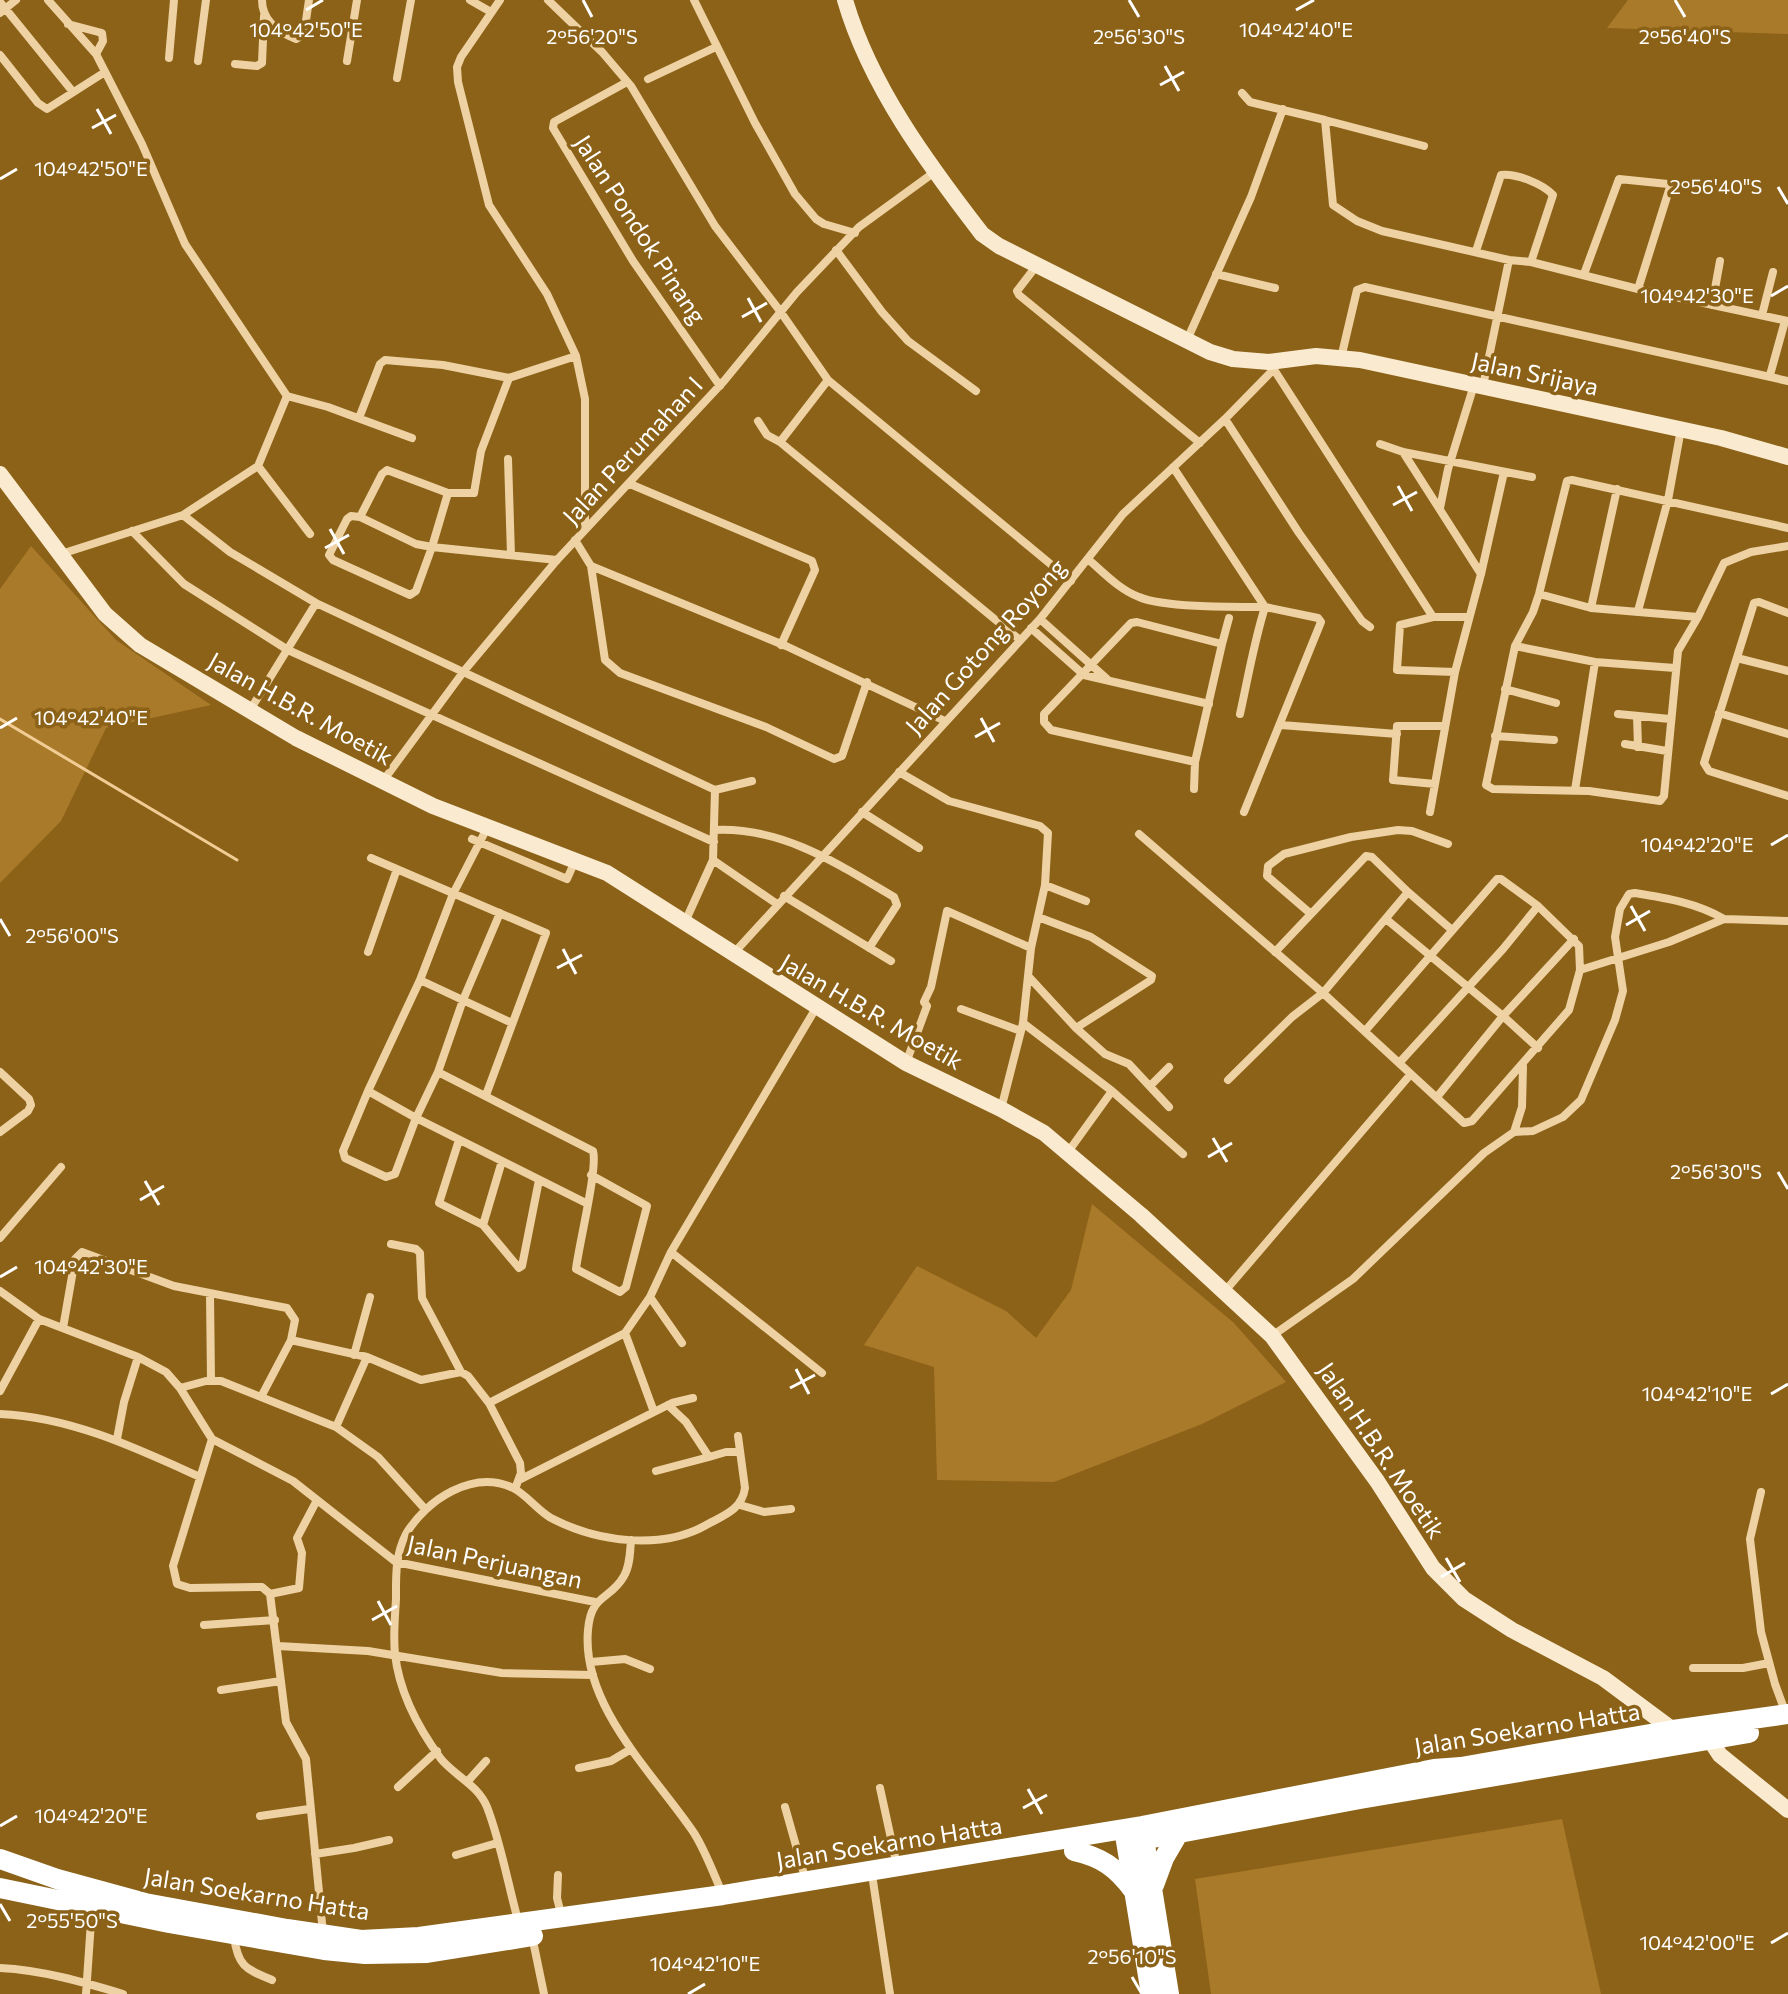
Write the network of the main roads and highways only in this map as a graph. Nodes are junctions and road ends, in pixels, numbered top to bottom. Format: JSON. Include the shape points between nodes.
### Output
{"nodes":[{"id":1,"x":1787,"y":1718,"type":"edge"},
{"id":2,"x":1134,"y":1834,"type":"junction"},
{"id":3,"x":1178,"y":1834,"type":"junction"},
{"id":4,"x":1074,"y":1851,"type":"junction"},
{"id":5,"x":0,"y":1859,"type":"edge"},
{"id":6,"x":0,"y":1888,"type":"edge"},
{"id":7,"x":1143,"y":1890,"type":"junction"},
{"id":8,"x":525,"y":1930,"type":"junction"},
{"id":9,"x":1151,"y":1994,"type":"edge"},
{"id":10,"x":1169,"y":1994,"type":"edge"}],
"edges":[{"from":1,"to":2,"type":"highway","name":"Jalan Soekarno Hatta","via":[[1673,1730],[1434,1769]]},
{"from":1,"to":3,"type":"highway","name":"Jalan Soekarno Hatta","via":[[1710,1740]]},
{"from":2,"to":3,"type":"highway","name":"Jalan Soekarno Hatta"},
{"from":2,"to":4,"type":"highway","name":"Jalan Soekarno Hatta"},
{"from":2,"to":7,"type":"highway"},
{"from":2,"to":8,"type":"highway","name":"Jalan Soekarno Hatta","via":[[562,1918]]},
{"from":3,"to":7,"type":"highway"},
{"from":4,"to":7,"type":"highway","via":[[1110,1863]]},
{"from":4,"to":8,"type":"highway","name":"Jalan Soekarno Hatta","via":[[761,1902]]},
{"from":5,"to":8,"type":"highway","name":"Jalan Soekarno Hatta","via":[[145,1903],[361,1940]]},
{"from":6,"to":8,"type":"highway","name":"Jalan Soekarno Hatta","via":[[234,1935],[365,1954],[427,1953]]},
{"from":7,"to":9,"type":"highway"},
{"from":7,"to":10,"type":"highway"}]}
